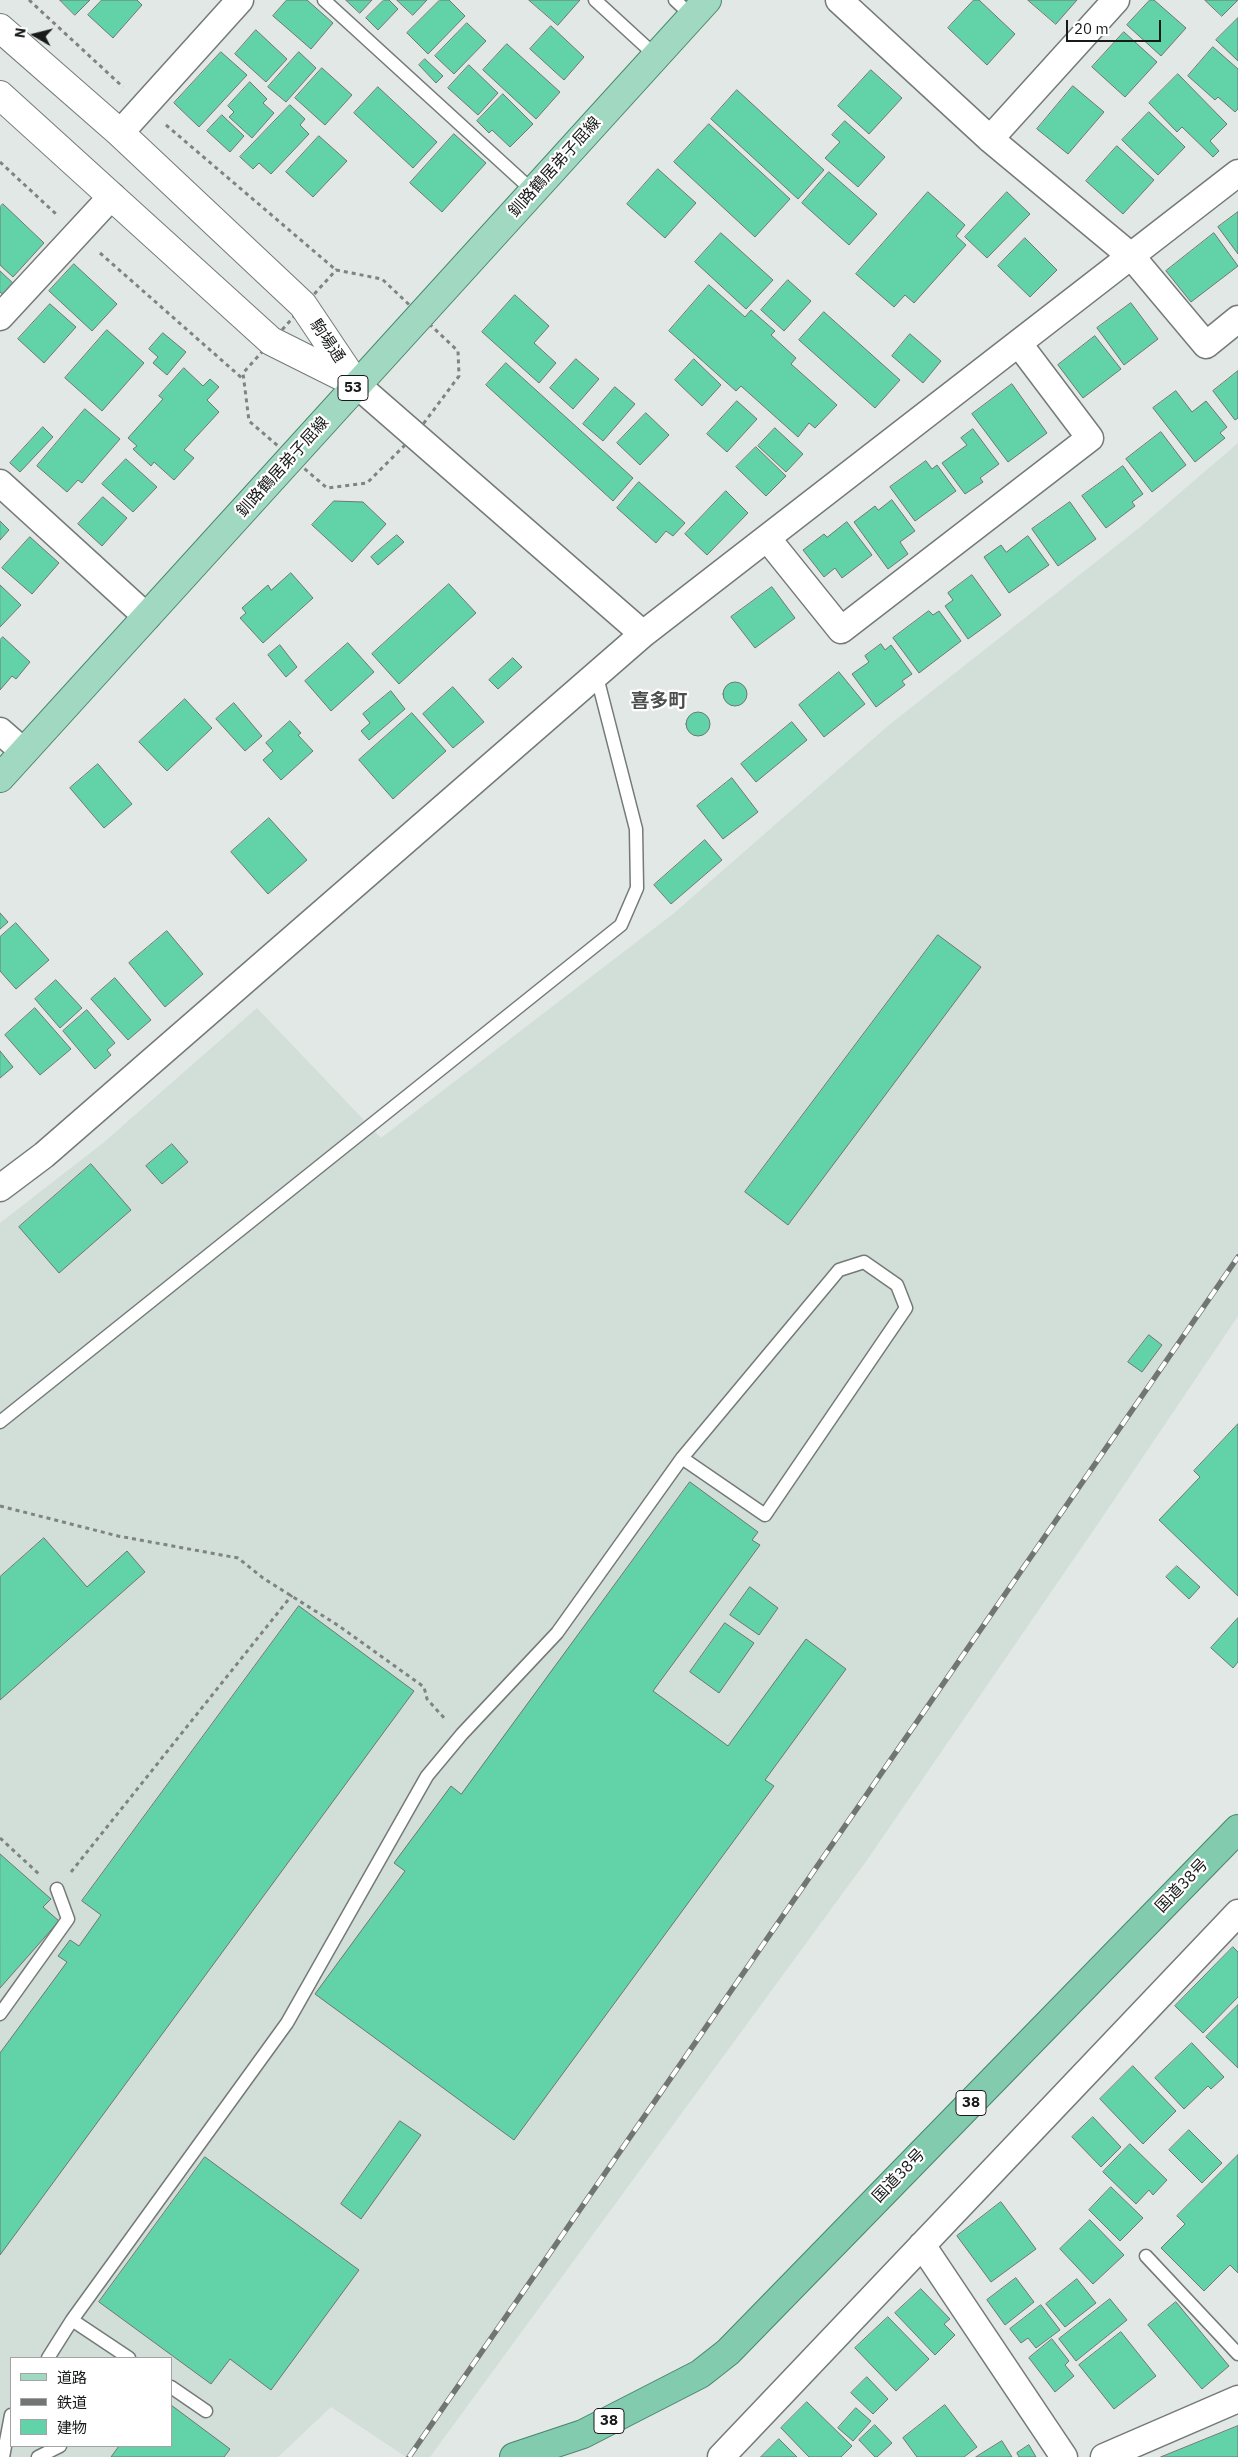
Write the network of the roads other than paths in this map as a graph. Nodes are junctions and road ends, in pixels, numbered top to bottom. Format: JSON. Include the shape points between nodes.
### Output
{"nodes":[{"id":1,"x":240,"y":0,"type":"edge"},
{"id":2,"x":324,"y":0,"type":"edge"},
{"id":3,"x":595,"y":0,"type":"edge"},
{"id":4,"x":839,"y":0,"type":"edge"},
{"id":5,"x":1116,"y":0,"type":"edge"},
{"id":6,"x":691,"y":5,"type":"edge"},
{"id":7,"x":0,"y":28,"type":"edge"},
{"id":8,"x":656,"y":56,"type":"junction"},
{"id":9,"x":0,"y":95,"type":"edge"},
{"id":10,"x":120,"y":133,"type":"junction"},
{"id":11,"x":990,"y":139,"type":"junction"},
{"id":12,"x":1238,"y":174,"type":"edge"},
{"id":13,"x":533,"y":191,"type":"junction"},
{"id":14,"x":112,"y":196,"type":"junction"},
{"id":15,"x":1132,"y":257,"type":"junction"},
{"id":16,"x":0,"y":317,"type":"edge"},
{"id":17,"x":1238,"y":319,"type":"edge"},
{"id":18,"x":1019,"y":344,"type":"junction"},
{"id":19,"x":356,"y":384,"type":"junction"},
{"id":20,"x":0,"y":483,"type":"edge"},
{"id":21,"x":767,"y":538,"type":"junction"},
{"id":22,"x":147,"y":617,"type":"junction"},
{"id":23,"x":643,"y":634,"type":"junction"},
{"id":24,"x":596,"y":677,"type":"junction"},
{"id":25,"x":0,"y":731,"type":"edge"},
{"id":26,"x":24,"y":752,"type":"junction"},
{"id":27,"x":0,"y":778,"type":"edge"},
{"id":28,"x":0,"y":1188,"type":"edge"},
{"id":29,"x":0,"y":1422,"type":"edge"},
{"id":30,"x":682,"y":1458,"type":"junction"},
{"id":31,"x":1238,"y":1829,"type":"edge"},
{"id":32,"x":57,"y":1889,"type":"road end"},
{"id":33,"x":1238,"y":1913,"type":"edge"},
{"id":34,"x":0,"y":2014,"type":"edge"},
{"id":35,"x":922,"y":2245,"type":"junction"},
{"id":36,"x":1146,"y":2256,"type":"dead end"},
{"id":37,"x":72,"y":2320,"type":"junction"},
{"id":38,"x":1238,"y":2354,"type":"edge"},
{"id":39,"x":49,"y":2357,"type":"edge"},
{"id":40,"x":128,"y":2357,"type":"edge"},
{"id":41,"x":172,"y":2388,"type":"edge"},
{"id":42,"x":1238,"y":2399,"type":"edge"},
{"id":43,"x":206,"y":2412,"type":"dead end"},
{"id":44,"x":10,"y":2417,"type":"edge"},
{"id":45,"x":58,"y":2447,"type":"edge"},
{"id":46,"x":3,"y":2457,"type":"edge"},
{"id":47,"x":38,"y":2457,"type":"edge"},
{"id":48,"x":514,"y":2457,"type":"edge"},
{"id":49,"x":721,"y":2457,"type":"edge"},
{"id":50,"x":1064,"y":2457,"type":"edge"},
{"id":51,"x":1104,"y":2457,"type":"edge"}],
"edges":[{"from":1,"to":10,"type":"street"},
{"from":2,"to":13,"type":"lane"},
{"from":3,"to":8,"type":"lane"},
{"from":4,"to":11,"type":"street"},
{"from":5,"to":11,"type":"street"},
{"from":6,"to":8,"type":"main road","name":"釧路鶴居弟子屈線","number":"53"},
{"from":7,"to":10,"type":"street","name":"駒場通"},
{"from":8,"to":13,"type":"main road","name":"釧路鶴居弟子屈線","number":"53"},
{"from":9,"to":14,"type":"street","name":"駒場通"},
{"from":10,"to":19,"type":"street","name":"駒場通","via":[[303,305]]},
{"from":11,"to":15,"type":"street"},
{"from":12,"to":15,"type":"street"},
{"from":13,"to":19,"type":"main road","name":"釧路鶴居弟子屈線","number":"53"},
{"from":14,"to":16,"type":"street"},
{"from":14,"to":19,"type":"street","name":"駒場通","via":[[271,341]]},
{"from":15,"to":17,"type":"street","via":[[1206,345]]},
{"from":15,"to":18,"type":"street"},
{"from":18,"to":21,"type":"street"},
{"from":18,"to":21,"type":"street","via":[[1090,438],[841,630]]},
{"from":19,"to":22,"type":"main road","name":"釧路鶴居弟子屈線","number":"53"},
{"from":19,"to":23,"type":"street"},
{"from":20,"to":22,"type":"street"},
{"from":21,"to":23,"type":"street"},
{"from":22,"to":26,"type":"main road","name":"釧路鶴居弟子屈線","number":"53"},
{"from":23,"to":24,"type":"street"},
{"from":24,"to":28,"type":"street","via":[[44,1155]]},
{"from":24,"to":29,"type":"lane","via":[[636,829],[637,888],[621,925]]},
{"from":25,"to":26,"type":"street"},
{"from":26,"to":27,"type":"main road","name":"釧路鶴居弟子屈線","number":"53"},
{"from":30,"to":30,"type":"lane","via":[[839,1270],[864,1262],[897,1285],[906,1308],[765,1515]]},
{"from":30,"to":37,"type":"lane","via":[[557,1633],[427,1776],[287,2023]]},
{"from":31,"to":48,"type":"highway","name":"国道38号","number":"38","via":[[728,2352],[700,2374],[583,2434]]},
{"from":32,"to":34,"type":"lane","via":[[68,1919]]},
{"from":33,"to":35,"type":"street"},
{"from":35,"to":49,"type":"street"},
{"from":35,"to":50,"type":"street"},
{"from":36,"to":38,"type":"lane"},
{"from":37,"to":39,"type":"lane"},
{"from":37,"to":40,"type":"lane"},
{"from":41,"to":43,"type":"lane"},
{"from":42,"to":51,"type":"street"},
{"from":44,"to":46,"type":"lane"},
{"from":45,"to":47,"type":"lane"}]}
